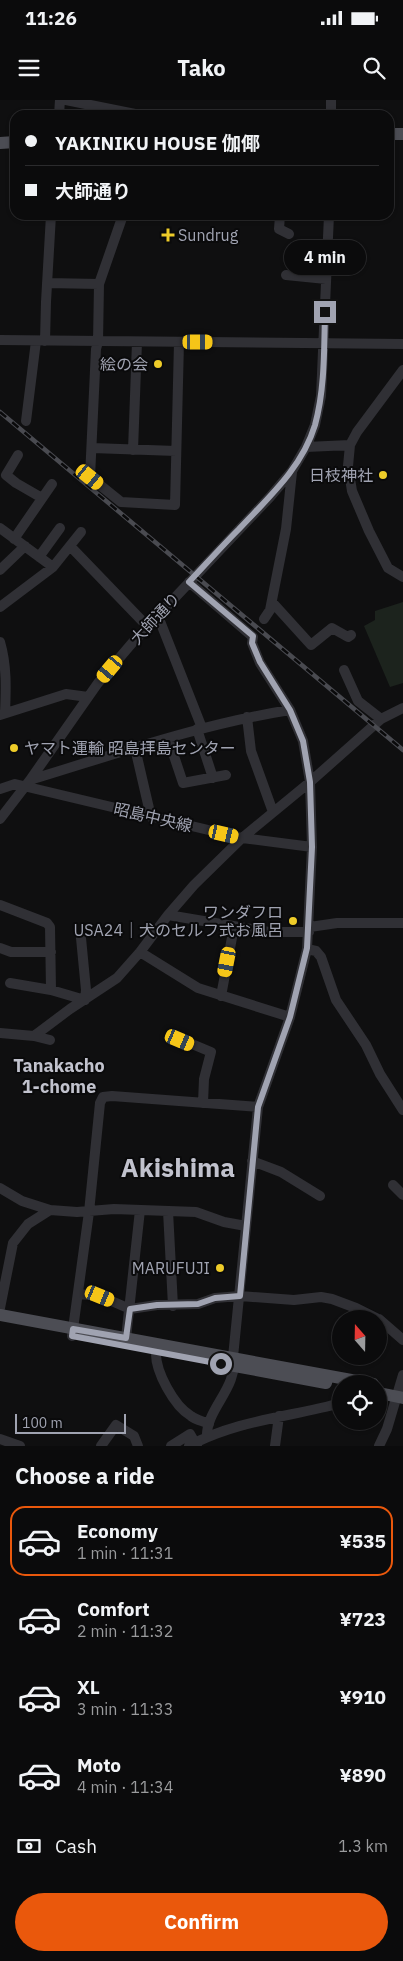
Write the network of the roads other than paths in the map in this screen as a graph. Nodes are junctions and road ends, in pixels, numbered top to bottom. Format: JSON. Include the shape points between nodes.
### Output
{"nodes":[{"id":1,"x":66,"y":100,"type":"edge"},
{"id":2,"x":115,"y":110,"type":"edge"},
{"id":3,"x":51,"y":220,"type":"edge"},
{"id":4,"x":121,"y":220,"type":"edge"},
{"id":5,"x":280,"y":220,"type":"edge"},
{"id":6,"x":329,"y":220,"type":"edge"},
{"id":7,"x":290,"y":234,"type":"dead end"},
{"id":8,"x":286,"y":275,"type":"dead end"},
{"id":9,"x":326,"y":279,"type":"junction"},
{"id":10,"x":47,"y":283,"type":"junction"},
{"id":11,"x":99,"y":284,"type":"junction"},
{"id":12,"x":403,"y":339,"type":"edge"},
{"id":13,"x":0,"y":340,"type":"edge"},
{"id":14,"x":41,"y":341,"type":"junction"},
{"id":15,"x":98,"y":342,"type":"junction"},
{"id":16,"x":137,"y":342,"type":"junction"},
{"id":17,"x":179,"y":342,"type":"junction"},
{"id":18,"x":324,"y":344,"type":"junction"},
{"id":19,"x":403,"y":344,"type":"edge"},
{"id":20,"x":403,"y":349,"type":"edge"},
{"id":21,"x":403,"y":370,"type":"edge"},
{"id":22,"x":26,"y":421,"type":"dead end"},
{"id":23,"x":350,"y":445,"type":"junction"},
{"id":24,"x":306,"y":447,"type":"junction"},
{"id":25,"x":92,"y":448,"type":"junction"},
{"id":26,"x":133,"y":450,"type":"junction"},
{"id":27,"x":176,"y":451,"type":"junction"},
{"id":28,"x":18,"y":455,"type":"dead end"},
{"id":29,"x":292,"y":471,"type":"junction"},
{"id":30,"x":52,"y":484,"type":"dead end"},
{"id":31,"x":42,"y":498,"type":"junction"},
{"id":32,"x":0,"y":528,"type":"edge"},
{"id":33,"x":60,"y":528,"type":"dead end"},
{"id":34,"x":81,"y":532,"type":"dead end"},
{"id":35,"x":14,"y":538,"type":"junction"},
{"id":36,"x":25,"y":546,"type":"junction"},
{"id":37,"x":70,"y":546,"type":"junction"},
{"id":38,"x":39,"y":556,"type":"junction"},
{"id":39,"x":53,"y":567,"type":"junction"},
{"id":40,"x":0,"y":570,"type":"edge"},
{"id":41,"x":403,"y":577,"type":"edge"},
{"id":42,"x":189,"y":582,"type":"junction"},
{"id":43,"x":2,"y":601,"type":"edge"},
{"id":44,"x":272,"y":602,"type":"junction"},
{"id":45,"x":158,"y":616,"type":"junction"},
{"id":46,"x":264,"y":619,"type":"dead end"},
{"id":47,"x":148,"y":627,"type":"junction"},
{"id":48,"x":352,"y":635,"type":"dead end"},
{"id":49,"x":0,"y":642,"type":"edge"},
{"id":50,"x":344,"y":670,"type":"dead end"},
{"id":51,"x":88,"y":697,"type":"junction"},
{"id":52,"x":403,"y":708,"type":"edge"},
{"id":53,"x":290,"y":710,"type":"junction"},
{"id":54,"x":3,"y":714,"type":"edge"},
{"id":55,"x":247,"y":717,"type":"junction"},
{"id":56,"x":381,"y":720,"type":"junction"},
{"id":57,"x":199,"y":729,"type":"junction"},
{"id":58,"x":168,"y":738,"type":"junction"},
{"id":59,"x":135,"y":748,"type":"junction"},
{"id":60,"x":226,"y":775,"type":"dead end"},
{"id":61,"x":213,"y":778,"type":"junction"},
{"id":62,"x":310,"y":782,"type":"junction"},
{"id":63,"x":28,"y":783,"type":"junction"},
{"id":64,"x":0,"y":789,"type":"edge"},
{"id":65,"x":273,"y":812,"type":"junction"},
{"id":66,"x":152,"y":817,"type":"junction"},
{"id":67,"x":0,"y":819,"type":"edge"},
{"id":68,"x":242,"y":838,"type":"junction"},
{"id":69,"x":312,"y":847,"type":"junction"},
{"id":70,"x":0,"y":905,"type":"edge"},
{"id":71,"x":168,"y":915,"type":"junction"},
{"id":72,"x":403,"y":923,"type":"edge"},
{"id":73,"x":234,"y":927,"type":"junction"},
{"id":74,"x":309,"y":930,"type":"junction"},
{"id":75,"x":81,"y":938,"type":"dead end"},
{"id":76,"x":0,"y":948,"type":"edge"},
{"id":77,"x":307,"y":948,"type":"junction"},
{"id":78,"x":51,"y":952,"type":"junction"},
{"id":79,"x":140,"y":952,"type":"junction"},
{"id":80,"x":10,"y":983,"type":"dead end"},
{"id":81,"x":51,"y":990,"type":"junction"},
{"id":82,"x":221,"y":996,"type":"junction"},
{"id":83,"x":85,"y":1000,"type":"junction"},
{"id":84,"x":290,"y":1017,"type":"junction"},
{"id":85,"x":0,"y":1032,"type":"edge"},
{"id":86,"x":34,"y":1036,"type":"junction"},
{"id":87,"x":50,"y":1040,"type":"dead end"},
{"id":88,"x":180,"y":1040,"type":"dead end"},
{"id":89,"x":203,"y":1103,"type":"junction"},
{"id":90,"x":258,"y":1107,"type":"junction"},
{"id":91,"x":403,"y":1110,"type":"edge"},
{"id":92,"x":252,"y":1161,"type":"junction"},
{"id":93,"x":393,"y":1185,"type":"dead end"},
{"id":94,"x":0,"y":1188,"type":"edge"},
{"id":95,"x":403,"y":1195,"type":"edge"},
{"id":96,"x":320,"y":1196,"type":"dead end"},
{"id":97,"x":50,"y":1210,"type":"junction"},
{"id":98,"x":140,"y":1210,"type":"junction"},
{"id":99,"x":168,"y":1211,"type":"junction"},
{"id":100,"x":89,"y":1212,"type":"junction"},
{"id":101,"x":246,"y":1226,"type":"junction"},
{"id":102,"x":78,"y":1294,"type":"junction"},
{"id":103,"x":240,"y":1296,"type":"junction"},
{"id":104,"x":174,"y":1306,"type":"junction"},
{"id":105,"x":0,"y":1308,"type":"edge"},
{"id":106,"x":130,"y":1309,"type":"junction"},
{"id":107,"x":360,"y":1310,"type":"edge"},
{"id":108,"x":0,"y":1315,"type":"edge"},
{"id":109,"x":0,"y":1322,"type":"edge"},
{"id":110,"x":388,"y":1327,"type":"edge"},
{"id":111,"x":72,"y":1332,"type":"junction"},
{"id":112,"x":126,"y":1338,"type":"junction"},
{"id":113,"x":403,"y":1340,"type":"edge"},
{"id":114,"x":156,"y":1352,"type":"junction"},
{"id":115,"x":234,"y":1362,"type":"junction"},
{"id":116,"x":403,"y":1375,"type":"edge"},
{"id":117,"x":332,"y":1378,"type":"edge"},
{"id":118,"x":332,"y":1384,"type":"edge"},
{"id":119,"x":387,"y":1388,"type":"edge"},
{"id":120,"x":387,"y":1393,"type":"edge"},
{"id":121,"x":400,"y":1393,"type":"edge"},
{"id":122,"x":332,"y":1405,"type":"edge"},
{"id":123,"x":279,"y":1416,"type":"junction"},
{"id":124,"x":209,"y":1424,"type":"junction"},
{"id":125,"x":207,"y":1436,"type":"junction"},
{"id":126,"x":0,"y":1439,"type":"edge"},
{"id":127,"x":194,"y":1445,"type":"edge"},
{"id":128,"x":20,"y":1446,"type":"edge"},
{"id":129,"x":101,"y":1446,"type":"edge"},
{"id":130,"x":138,"y":1446,"type":"edge"},
{"id":131,"x":171,"y":1446,"type":"edge"},
{"id":132,"x":275,"y":1446,"type":"edge"},
{"id":133,"x":379,"y":1446,"type":"edge"}],
"edges":[{"from":1,"to":2,"type":"street"},
{"from":3,"to":10,"type":"street"},
{"from":4,"to":11,"type":"street"},
{"from":5,"to":7,"type":"street","via":[[279,229]]},
{"from":6,"to":9,"type":"street","name":"大師通り"},
{"from":8,"to":9,"type":"street"},
{"from":9,"to":18,"type":"street","name":"大師通り"},
{"from":10,"to":11,"type":"street"},
{"from":10,"to":14,"type":"street"},
{"from":11,"to":15,"type":"street"},
{"from":12,"to":19,"type":"street"},
{"from":13,"to":14,"type":"street"},
{"from":14,"to":15,"type":"street"},
{"from":14,"to":22,"type":"street"},
{"from":15,"to":16,"type":"street"},
{"from":15,"to":25,"type":"street"},
{"from":16,"to":17,"type":"street"},
{"from":16,"to":26,"type":"street"},
{"from":17,"to":18,"type":"street"},
{"from":17,"to":27,"type":"street"},
{"from":18,"to":19,"type":"street"},
{"from":18,"to":24,"type":"street","name":"大師通り","via":[[321,396]]},
{"from":19,"to":20,"type":"street"},
{"from":21,"to":23,"type":"street"},
{"from":23,"to":24,"type":"street"},
{"from":23,"to":41,"type":"street","via":[[348,466],[352,491],[388,568]]},
{"from":24,"to":29,"type":"street","name":"大師通り"},
{"from":25,"to":26,"type":"street"},
{"from":25,"to":27,"type":"street","via":[[90,477],[121,502],[175,505]]},
{"from":26,"to":27,"type":"street"},
{"from":28,"to":31,"type":"street","via":[[6,475]]},
{"from":29,"to":42,"type":"street","name":"大師通り"},
{"from":29,"to":44,"type":"street","via":[[286,529]]},
{"from":30,"to":31,"type":"street"},
{"from":31,"to":35,"type":"street"},
{"from":32,"to":35,"type":"street"},
{"from":33,"to":38,"type":"street"},
{"from":34,"to":37,"type":"street"},
{"from":35,"to":36,"type":"street"},
{"from":36,"to":38,"type":"street"},
{"from":36,"to":40,"type":"street"},
{"from":37,"to":39,"type":"street"},
{"from":37,"to":47,"type":"street"},
{"from":38,"to":39,"type":"street"},
{"from":39,"to":43,"type":"street"},
{"from":42,"to":45,"type":"street","name":"大師通り"},
{"from":42,"to":53,"type":"street","via":[[253,636],[252,643],[260,662]]},
{"from":44,"to":46,"type":"street"},
{"from":44,"to":48,"type":"street","via":[[312,645],[332,628],[348,637]]},
{"from":45,"to":47,"type":"street","name":"大師通り"},
{"from":45,"to":57,"type":"street"},
{"from":47,"to":51,"type":"street","name":"大師通り"},
{"from":49,"to":54,"type":"street","via":[[6,675]]},
{"from":50,"to":56,"type":"street","via":[[358,701]]},
{"from":51,"to":54,"type":"street","via":[[66,694]]},
{"from":51,"to":63,"type":"street","name":"大師通り"},
{"from":52,"to":56,"type":"street"},
{"from":53,"to":55,"type":"street"},
{"from":53,"to":62,"type":"street","via":[[303,741]]},
{"from":55,"to":57,"type":"street"},
{"from":55,"to":65,"type":"street","via":[[251,751]]},
{"from":56,"to":62,"type":"street"},
{"from":57,"to":58,"type":"street"},
{"from":57,"to":61,"type":"street"},
{"from":58,"to":59,"type":"street"},
{"from":58,"to":61,"type":"street","via":[[183,783]]},
{"from":59,"to":63,"type":"street"},
{"from":59,"to":66,"type":"street"},
{"from":60,"to":61,"type":"street"},
{"from":62,"to":65,"type":"street"},
{"from":62,"to":69,"type":"street"},
{"from":63,"to":64,"type":"street"},
{"from":63,"to":66,"type":"street","name":"昭島中央線"},
{"from":63,"to":67,"type":"street","name":"大師通り"},
{"from":65,"to":68,"type":"street"},
{"from":66,"to":68,"type":"street","name":"昭島中央線"},
{"from":68,"to":69,"type":"street","name":"昭島中央線"},
{"from":68,"to":71,"type":"street"},
{"from":69,"to":74,"type":"street"},
{"from":70,"to":78,"type":"street","via":[[47,923]]},
{"from":71,"to":73,"type":"street"},
{"from":71,"to":79,"type":"street"},
{"from":72,"to":74,"type":"street","via":[[337,923]]},
{"from":73,"to":74,"type":"street","via":[[269,932]]},
{"from":73,"to":82,"type":"street"},
{"from":74,"to":77,"type":"street"},
{"from":75,"to":83,"type":"street"},
{"from":76,"to":78,"type":"street","via":[[11,952]]},
{"from":77,"to":84,"type":"street"},
{"from":77,"to":91,"type":"street","via":[[321,957],[336,1000]]},
{"from":78,"to":81,"type":"street"},
{"from":79,"to":82,"type":"street","via":[[198,988]]},
{"from":79,"to":83,"type":"street","via":[[117,978]]},
{"from":80,"to":81,"type":"street"},
{"from":81,"to":83,"type":"street"},
{"from":82,"to":84,"type":"street"},
{"from":83,"to":86,"type":"street"},
{"from":84,"to":90,"type":"street"},
{"from":85,"to":86,"type":"street"},
{"from":86,"to":87,"type":"street"},
{"from":88,"to":89,"type":"street","via":[[211,1052],[204,1079]]},
{"from":89,"to":90,"type":"street"},
{"from":89,"to":100,"type":"street","via":[[103,1097]]},
{"from":90,"to":92,"type":"street"},
{"from":92,"to":96,"type":"street","via":[[281,1172]]},
{"from":92,"to":101,"type":"street"},
{"from":93,"to":95,"type":"street"},
{"from":94,"to":97,"type":"street","via":[[22,1201]]},
{"from":97,"to":100,"type":"street"},
{"from":97,"to":105,"type":"street","via":[[28,1224],[13,1244]]},
{"from":98,"to":99,"type":"street"},
{"from":98,"to":100,"type":"street"},
{"from":98,"to":106,"type":"street"},
{"from":99,"to":101,"type":"street","via":[[196,1212]]},
{"from":99,"to":104,"type":"street"},
{"from":100,"to":102,"type":"street"},
{"from":101,"to":103,"type":"street"},
{"from":102,"to":106,"type":"street","via":[[100,1296]]},
{"from":102,"to":111,"type":"street"},
{"from":103,"to":104,"type":"street"},
{"from":103,"to":107,"type":"street","via":[[294,1300],[321,1297]]},
{"from":103,"to":115,"type":"street"},
{"from":104,"to":106,"type":"street"},
{"from":106,"to":112,"type":"street"},
{"from":108,"to":111,"type":"main road"},
{"from":109,"to":111,"type":"main road"},
{"from":110,"to":113,"type":"street"},
{"from":111,"to":112,"type":"main road"},
{"from":111,"to":114,"type":"main road"},
{"from":112,"to":115,"type":"main road"},
{"from":114,"to":115,"type":"main road"},
{"from":114,"to":124,"type":"street","via":[[160,1374],[179,1405],[190,1416]]},
{"from":115,"to":117,"type":"main road"},
{"from":115,"to":118,"type":"main road"},
{"from":115,"to":124,"type":"street","via":[[228,1387]]},
{"from":116,"to":121,"type":"street"},
{"from":119,"to":121,"type":"main road"},
{"from":120,"to":121,"type":"main road"},
{"from":121,"to":133,"type":"street"},
{"from":122,"to":123,"type":"street"},
{"from":123,"to":125,"type":"street"},
{"from":123,"to":132,"type":"street"},
{"from":124,"to":125,"type":"street"},
{"from":125,"to":127,"type":"street"},
{"from":126,"to":128,"type":"street"},
{"from":127,"to":131,"type":"street","via":[[190,1434]]},
{"from":129,"to":130,"type":"street","via":[[116,1425],[134,1436]]}]}
